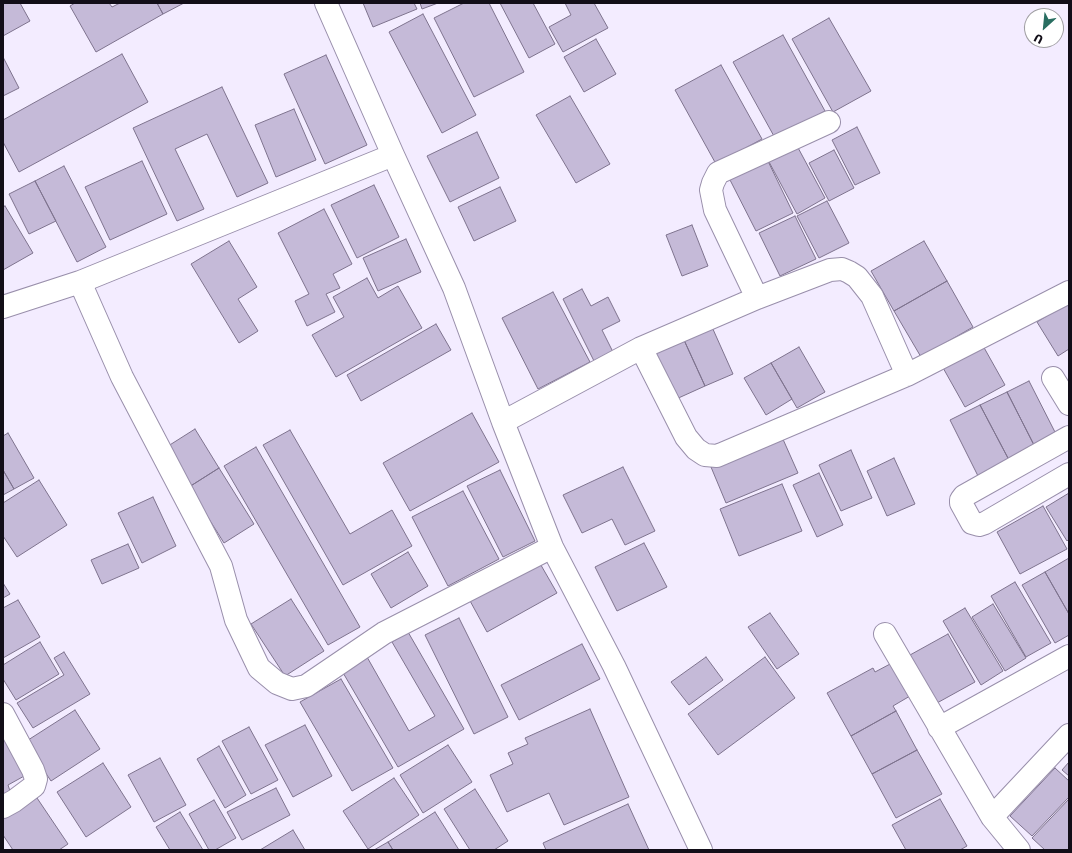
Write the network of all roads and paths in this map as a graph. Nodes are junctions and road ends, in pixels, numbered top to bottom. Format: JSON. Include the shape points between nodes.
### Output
{"nodes":[{"id":1,"x":326,"y":3,"type":"edge"},
{"id":2,"x":829,"y":122,"type":"dead end"},
{"id":3,"x":393,"y":155,"type":"junction"},
{"id":4,"x":80,"y":282,"type":"junction"},
{"id":5,"x":1069,"y":292,"type":"edge"},
{"id":6,"x":757,"y":298,"type":"junction"},
{"id":7,"x":3,"y":306,"type":"edge"},
{"id":8,"x":641,"y":348,"type":"junction"},
{"id":9,"x":907,"y":375,"type":"junction"},
{"id":10,"x":1054,"y":378,"type":"dead end"},
{"id":11,"x":1069,"y":404,"type":"edge"},
{"id":12,"x":503,"y":422,"type":"junction"},
{"id":13,"x":1069,"y":437,"type":"edge"},
{"id":14,"x":1069,"y":474,"type":"edge"},
{"id":15,"x":552,"y":547,"type":"junction"},
{"id":16,"x":885,"y":634,"type":"dead end"},
{"id":17,"x":1069,"y":656,"type":"edge"},
{"id":18,"x":3,"y":714,"type":"edge"},
{"id":19,"x":939,"y":728,"type":"junction"},
{"id":20,"x":1069,"y":735,"type":"edge"},
{"id":21,"x":3,"y":806,"type":"edge"},
{"id":22,"x":992,"y":817,"type":"junction"},
{"id":23,"x":701,"y":850,"type":"edge"},
{"id":24,"x":1019,"y":850,"type":"edge"}],
"edges":[{"from":1,"to":3,"type":"street"},
{"from":2,"to":6,"type":"street","via":[[718,172],[713,183],[711,190],[715,210]]},
{"from":3,"to":4,"type":"street"},
{"from":3,"to":12,"type":"street","via":[[454,288]]},
{"from":4,"to":7,"type":"street"},
{"from":4,"to":15,"type":"street","via":[[122,376],[221,566],[236,620],[259,668],[277,683],[292,689],[306,686],[384,633]]},
{"from":5,"to":9,"type":"street"},
{"from":6,"to":8,"type":"street"},
{"from":6,"to":9,"type":"street","via":[[830,270],[842,269],[849,272],[857,277],[872,296]]},
{"from":8,"to":9,"type":"street","via":[[686,437],[705,455],[717,456]]},
{"from":8,"to":12,"type":"street"},
{"from":10,"to":11,"type":"street"},
{"from":12,"to":15,"type":"street"},
{"from":13,"to":14,"type":"street","via":[[964,496],[962,503],[972,523],[979,525]]},
{"from":15,"to":23,"type":"street","via":[[614,666]]},
{"from":16,"to":19,"type":"street"},
{"from":17,"to":19,"type":"street"},
{"from":18,"to":21,"type":"street","via":[[36,779],[34,786]]},
{"from":19,"to":22,"type":"street"},
{"from":20,"to":22,"type":"street"},
{"from":22,"to":24,"type":"street"}]}
